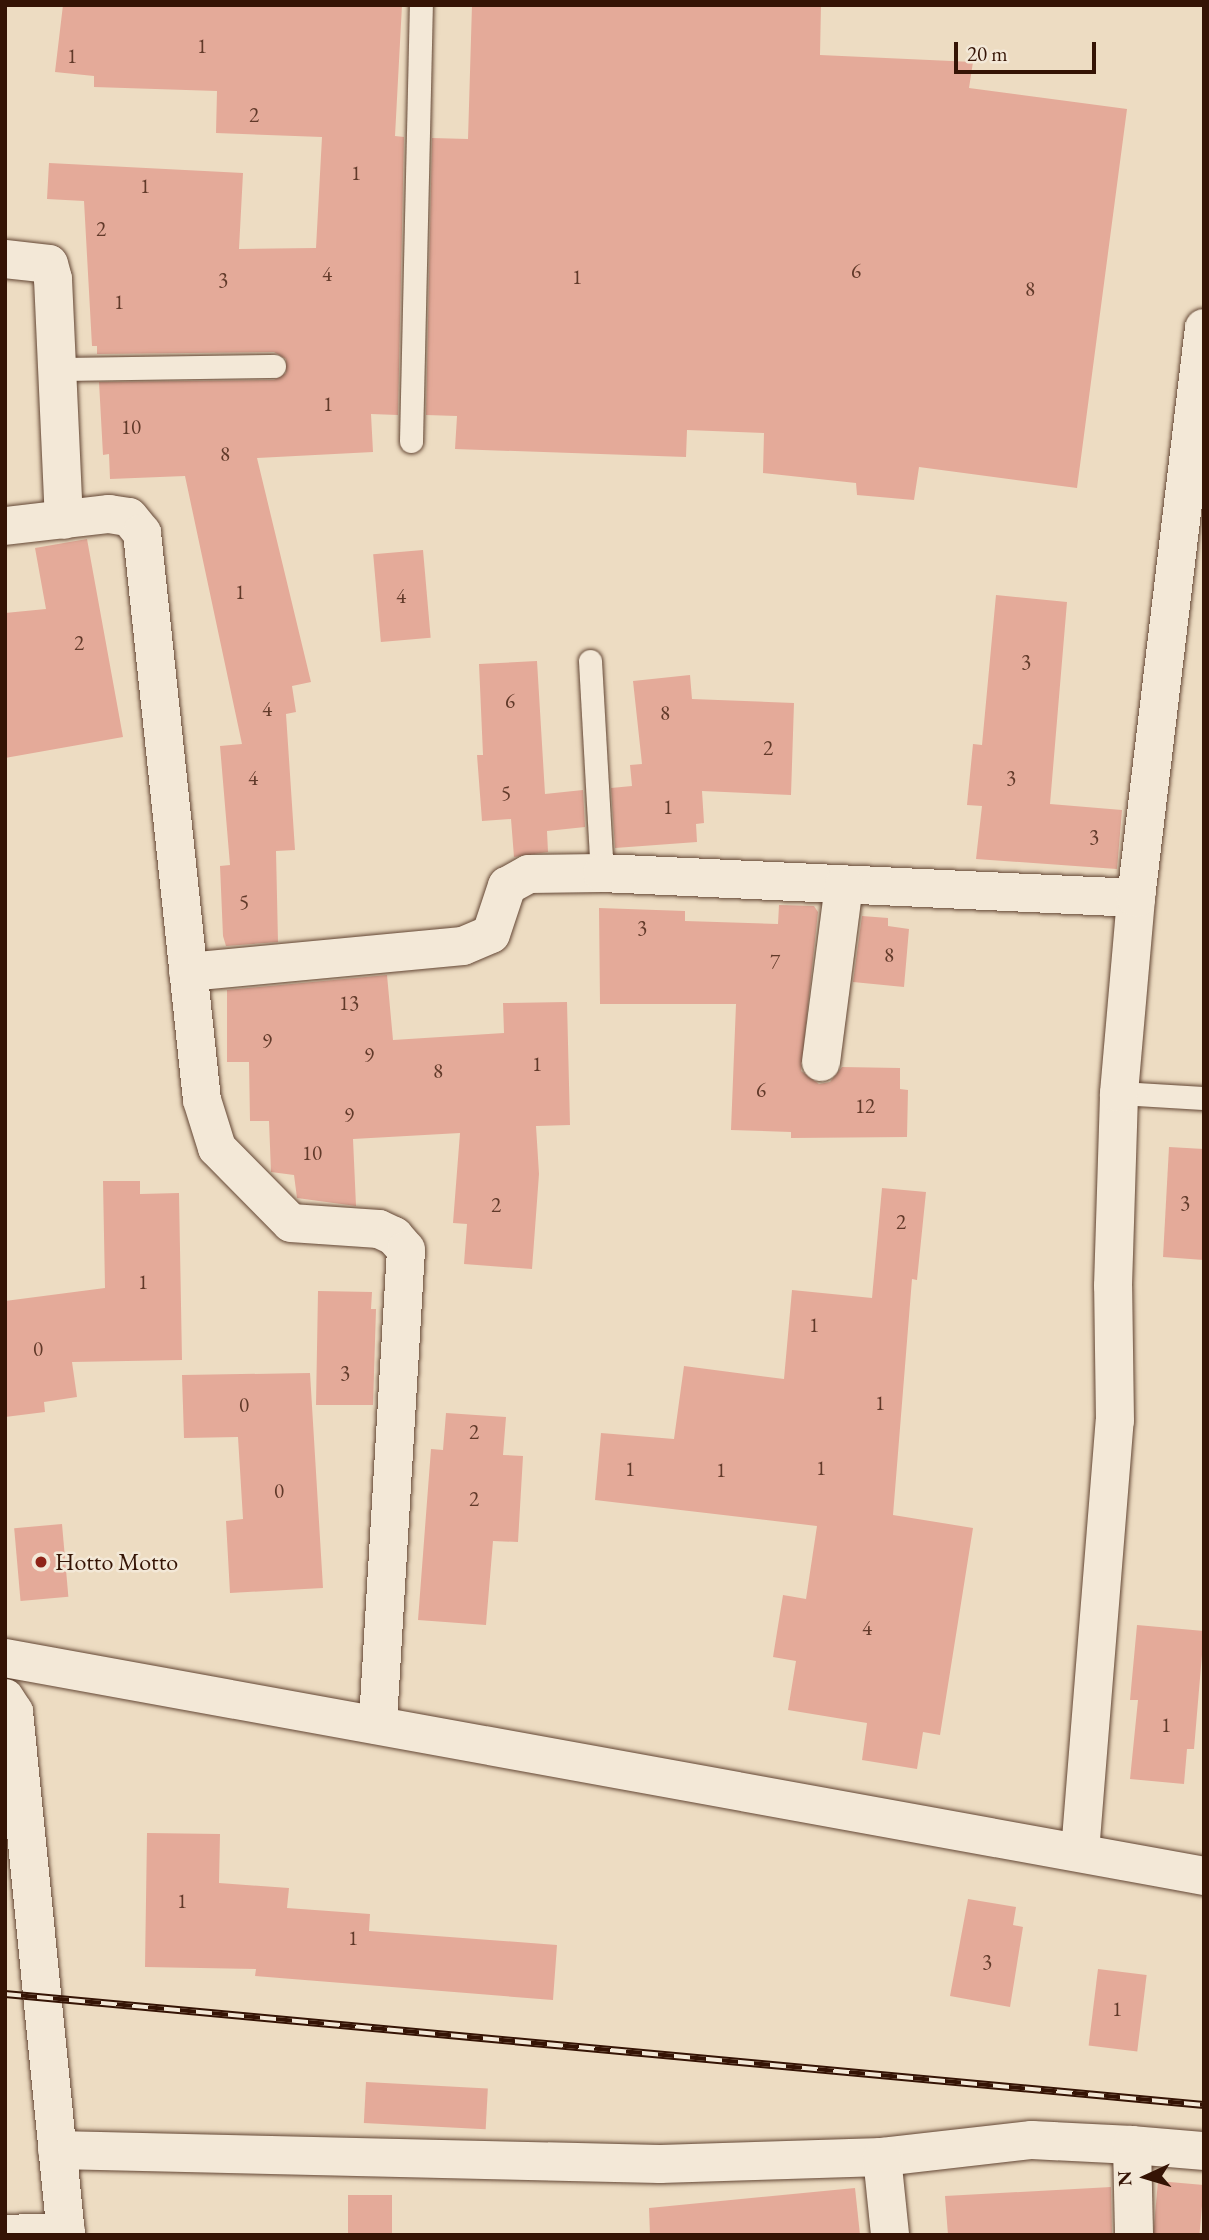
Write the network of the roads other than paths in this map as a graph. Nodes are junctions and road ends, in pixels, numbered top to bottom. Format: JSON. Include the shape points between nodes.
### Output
{"nodes":[{"id":1,"x":421,"y":5,"type":"edge"},
{"id":2,"x":5,"y":259,"type":"edge"},
{"id":3,"x":1204,"y":328,"type":"edge"},
{"id":4,"x":274,"y":366,"type":"dead end"},
{"id":5,"x":57,"y":369,"type":"junction"},
{"id":6,"x":411,"y":441,"type":"dead end"},
{"id":7,"x":64,"y":520,"type":"junction"},
{"id":8,"x":5,"y":526,"type":"edge"},
{"id":9,"x":590,"y":661,"type":"dead end"},
{"id":10,"x":602,"y":873,"type":"junction"},
{"id":11,"x":844,"y":884,"type":"junction"},
{"id":12,"x":1136,"y":898,"type":"junction"},
{"id":13,"x":188,"y":972,"type":"junction"},
{"id":14,"x":821,"y":1062,"type":"dead end"},
{"id":15,"x":1119,"y":1093,"type":"junction"},
{"id":16,"x":1204,"y":1098,"type":"edge"},
{"id":17,"x":5,"y":1658,"type":"edge"},
{"id":18,"x":5,"y":1698,"type":"edge"},
{"id":19,"x":378,"y":1725,"type":"junction"},
{"id":20,"x":1080,"y":1853,"type":"junction"},
{"id":21,"x":1204,"y":1876,"type":"edge"},
{"id":22,"x":1132,"y":2145,"type":"junction"},
{"id":23,"x":57,"y":2150,"type":"junction"},
{"id":24,"x":1204,"y":2151,"type":"edge"},
{"id":25,"x":882,"y":2157,"type":"junction"},
{"id":26,"x":66,"y":2233,"type":"edge"},
{"id":27,"x":5,"y":2234,"type":"edge"},
{"id":28,"x":890,"y":2235,"type":"edge"},
{"id":29,"x":1134,"y":2235,"type":"edge"}],
"edges":[{"from":1,"to":6,"type":"lane"},
{"from":2,"to":5,"type":"street","via":[[49,264]]},
{"from":3,"to":12,"type":"street"},
{"from":4,"to":5,"type":"lane"},
{"from":5,"to":7,"type":"street"},
{"from":7,"to":8,"type":"street"},
{"from":7,"to":13,"type":"street","via":[[129,517],[142,533]]},
{"from":9,"to":10,"type":"lane"},
{"from":10,"to":11,"type":"street"},
{"from":10,"to":13,"type":"street","via":[[529,874],[507,886],[491,934],[463,946]]},
{"from":11,"to":12,"type":"street"},
{"from":11,"to":14,"type":"street"},
{"from":12,"to":15,"type":"street"},
{"from":13,"to":19,"type":"street","via":[[202,1100],[217,1148],[291,1223],[379,1229],[394,1236],[406,1250]]},
{"from":15,"to":16,"type":"lane"},
{"from":15,"to":20,"type":"street","via":[[1113,1286],[1115,1421]]},
{"from":17,"to":19,"type":"street"},
{"from":18,"to":23,"type":"street","via":[[14,1712]]},
{"from":19,"to":20,"type":"street"},
{"from":20,"to":21,"type":"street"},
{"from":22,"to":24,"type":"street"},
{"from":22,"to":25,"type":"street","via":[[1032,2140]]},
{"from":22,"to":29,"type":"street"},
{"from":23,"to":25,"type":"street","via":[[633,2164]]},
{"from":23,"to":26,"type":"street"},
{"from":25,"to":28,"type":"street"},
{"from":26,"to":27,"type":"street"}]}
